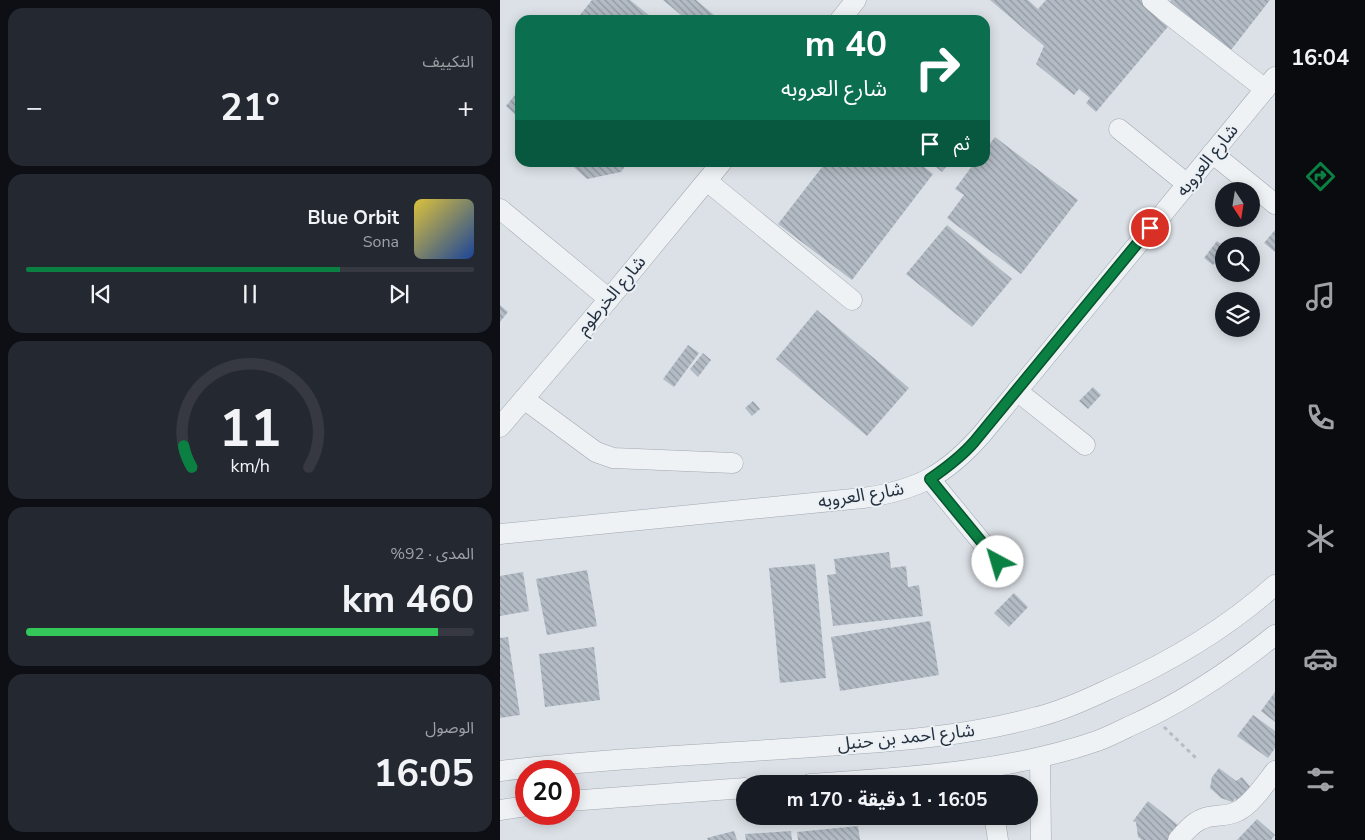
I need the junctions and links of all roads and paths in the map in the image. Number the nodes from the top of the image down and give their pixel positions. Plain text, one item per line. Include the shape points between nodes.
1 (856, 0) edge
2 (1152, 0) edge
3 (845, 15) edge
4 (1272, 82) edge
5 (1120, 129) dead end
6 (1212, 153) junction
7 (718, 167) edge
8 (707, 181) junction
9 (1187, 184) junction
10 (1275, 204) edge
11 (500, 209) edge
12 (609, 299) junction
13 (852, 300) dead end
14 (1017, 391) junction
15 (524, 399) junction
16 (500, 427) edge
17 (1085, 445) dead end
18 (733, 463) dead end
19 (930, 479) junction
20 (500, 534) edge
21 (998, 562) dead end
22 (1275, 585) edge
23 (1275, 635) edge
24 (1153, 716) junction
25 (1040, 758) junction
26 (1198, 760) dead end
27 (500, 771) edge
28 (1275, 771) edge
29 (972, 775) edge
30 (736, 789) edge
31 (580, 800) edge
32 (515, 808) edge
33 (500, 810) edge
34 (996, 825) edge
35 (998, 840) edge
36 (1041, 840) edge
37 (1178, 840) edge

1 - 3 street
2 - 4 street
4 - 6 street, شارع العروبه
5 - 9 street
6 - 9 street, شارع العروبه
6 - 10 street
7 - 8 street, شارع الخرطوم
8 - 12 street, شارع الخرطوم
8 - 13 street
9 - 14 street, شارع العروبه
11 - 12 street
12 - 15 street, شارع الخرطوم
14 - 17 street
14 - 19 street, شارع العروبه via 967,451
15 - 16 street, شارع الخرطوم
15 - 18 street via 596,452 613,458
19 - 20 street, شارع العروبه via 908,488 871,496
19 - 21 street
22 - 27 street, شارع احمد بن حنبل via 1181,653 1135,678 1038,717 990,728 904,740
23 - 24 street via 1212,682
24 - 25 street via 1098,740
24 - 26 path
25 - 29 street
25 - 36 street
28 - 37 street via 1240,811 1198,820
30 - 31 street
32 - 33 street
34 - 35 street

